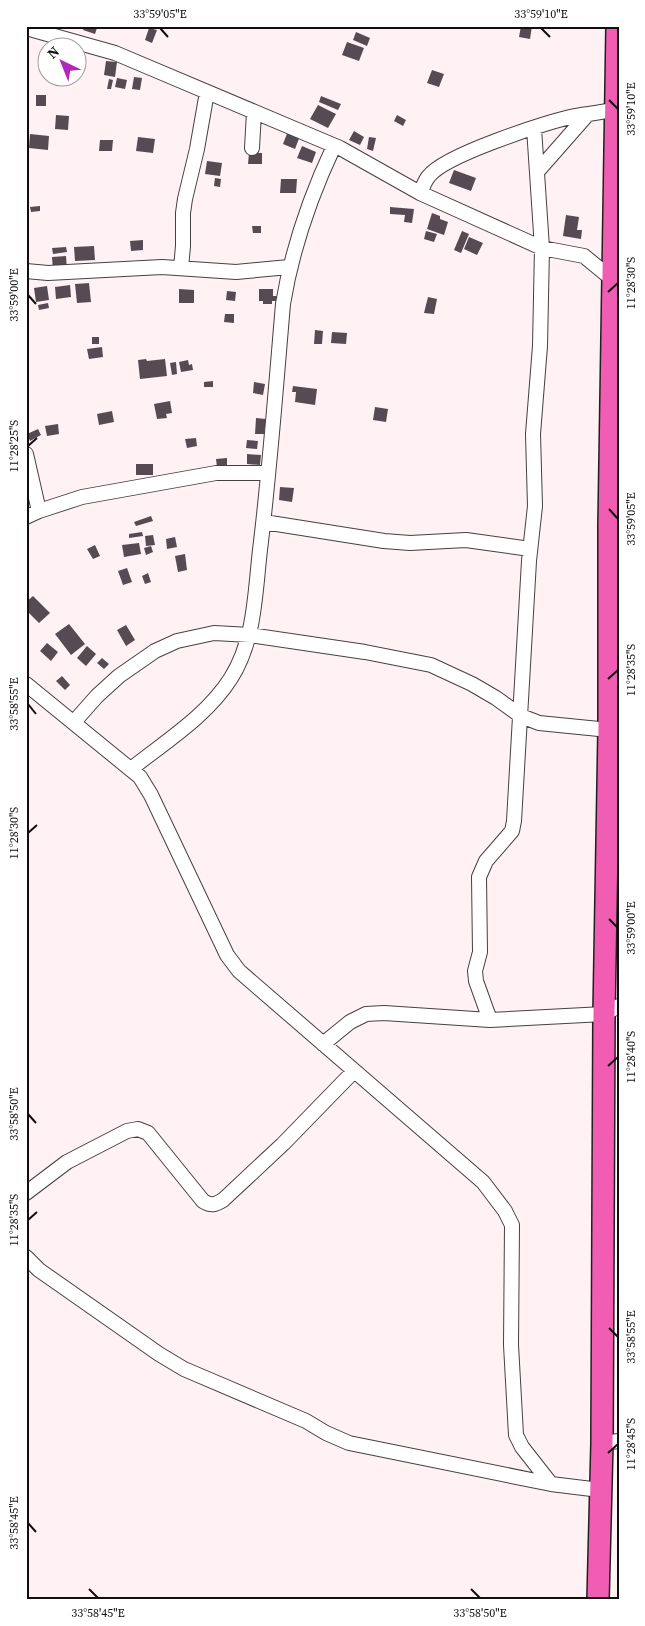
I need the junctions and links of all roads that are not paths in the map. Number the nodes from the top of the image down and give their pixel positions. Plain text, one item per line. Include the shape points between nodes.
1 (617, 26) edge
2 (26, 28) edge
3 (56, 31) edge
4 (207, 92) junction
5 (616, 109) junction
6 (254, 112) junction
7 (588, 114) junction
8 (534, 128) junction
9 (334, 146) junction
10 (252, 148) dead end
11 (537, 172) junction
12 (420, 193) junction
13 (542, 248) junction
14 (290, 267) junction
15 (181, 268) junction
16 (26, 271) edge
17 (616, 282) edge
18 (26, 454) edge
19 (268, 473) junction
20 (39, 511) junction
21 (26, 517) edge
22 (264, 522) junction
23 (530, 550) junction
24 (250, 635) junction
25 (26, 684) edge
26 (521, 716) junction
27 (74, 722) junction
28 (609, 730) junction
29 (131, 769) junction
30 (611, 1010) edge
31 (490, 1020) junction
32 (322, 1044) junction
33 (354, 1071) junction
34 (26, 1193) edge
35 (26, 1257) edge
36 (610, 1442) edge
37 (551, 1484) junction
38 (600, 1490) junction
39 (598, 1600) edge

1 - 5 highway
2 - 3 street
3 - 4 street
4 - 6 street
4 - 15 street via 185,199
5 - 7 street
5 - 17 highway
6 - 9 street
6 - 10 street
7 - 8 street
7 - 11 street
8 - 11 street
8 - 12 street via 467,153 438,168 429,176
9 - 12 street
9 - 14 street via 305,212
11 - 13 street
12 - 13 street
13 - 17 street via 584,256
13 - 23 street
14 - 15 street via 236,272
14 - 19 street via 282,304
15 - 16 street
17 - 28 highway via 609,526
18 - 20 street
19 - 20 street via 216,473 82,496
19 - 22 street
20 - 21 street
22 - 23 street via 384,541 466,540
22 - 24 street
23 - 26 street
24 - 26 street via 431,665 472,684
24 - 27 street via 214,632 155,650 119,676
24 - 29 street via 232,676 206,710
25 - 27 street
26 - 28 street via 539,723
26 - 31 street via 512,831 486,861 479,877 480,952 475,971
27 - 29 street
28 - 30 highway
29 - 32 street via 151,795 232,963
30 - 31 street
30 - 36 highway
31 - 32 street via 366,1014
32 - 33 street
33 - 34 street via 283,1144 216,1204 203,1201 148,1133 138,1129 127,1131 67,1162
33 - 37 street via 482,1182 512,1225 511,1345 516,1435
35 - 37 street via 39,1270 184,1369 349,1443
36 - 38 highway
37 - 38 street
38 - 39 highway

